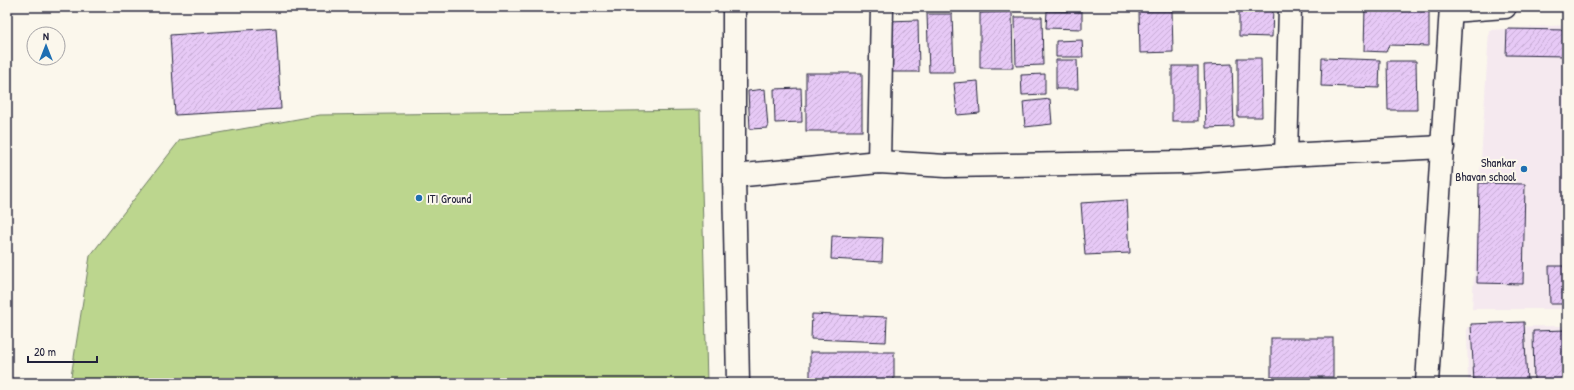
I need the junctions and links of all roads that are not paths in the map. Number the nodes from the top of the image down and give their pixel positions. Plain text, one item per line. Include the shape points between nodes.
1 (734, 7) edge
2 (882, 7) edge
3 (888, 7) edge
4 (1290, 7) edge
5 (1505, 7) edge
6 (1451, 9) edge
7 (1443, 147) junction
8 (1286, 155) junction
9 (879, 162) junction
10 (734, 176) junction
11 (738, 383) edge
12 (1427, 383) edge

1 - 10 street
2 - 3 street
2 - 9 street
4 - 8 street
5 - 6 street
6 - 7 street
7 - 8 street
7 - 12 street
8 - 9 street via 1177,162 946,166
9 - 10 street
10 - 11 street

